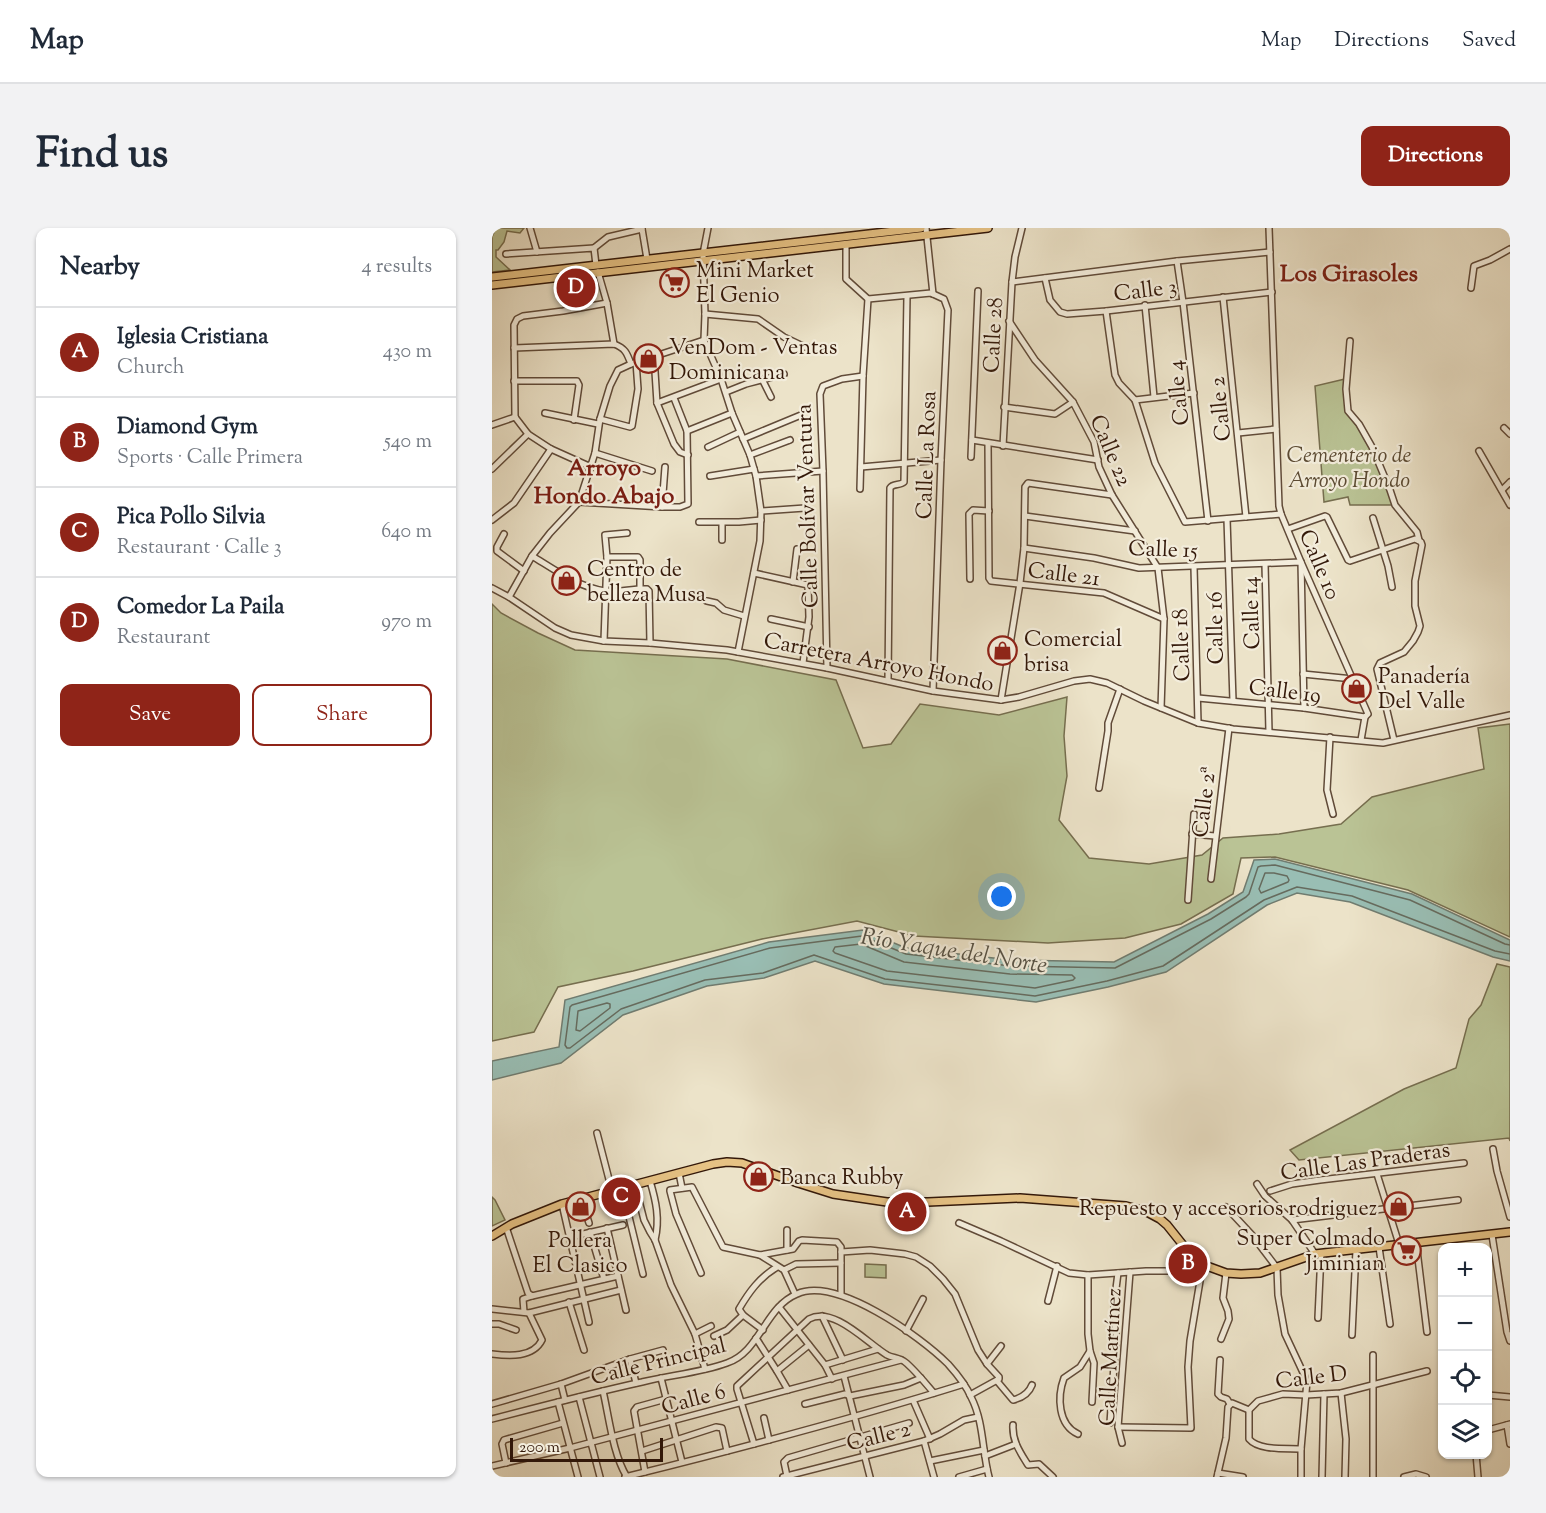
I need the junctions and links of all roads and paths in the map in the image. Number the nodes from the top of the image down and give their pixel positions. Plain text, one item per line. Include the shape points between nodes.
1 (530, 228) edge
2 (708, 228) edge
3 (921, 228) edge
4 (988, 228) edge
5 (1022, 228) edge
6 (1269, 228) edge
7 (642, 229) edge
8 (927, 232) edge
9 (846, 245) junction
10 (594, 248) junction
11 (1510, 249) edge
12 (537, 252) junction
13 (1270, 252) junction
14 (506, 254) dead end
15 (703, 258) junction
16 (647, 260) junction
17 (1177, 261) junction
18 (597, 268) junction
19 (492, 277) edge
20 (1046, 278) junction
21 (508, 279) junction
22 (1012, 282) junction
23 (492, 285) edge
24 (1471, 288) dead end
25 (978, 291) dead end
26 (1272, 292) junction
27 (933, 294) junction
28 (907, 296) junction
29 (1223, 297) junction
30 (868, 299) junction
31 (1183, 302) junction
32 (607, 303) junction
33 (1145, 306) junction
34 (1106, 311) junction
35 (705, 314) junction
36 (1009, 321) junction
37 (704, 340) junction
38 (1350, 341) dead end
39 (614, 344) junction
40 (514, 348) junction
41 (828, 349) dead end
42 (654, 356) junction
43 (634, 363) junction
44 (784, 374) dead end
45 (863, 376) junction
46 (721, 379) junction
47 (762, 379) junction
48 (514, 381) junction
49 (726, 393) junction
50 (1194, 393) junction
51 (771, 397) dead end
52 (1154, 397) junction
53 (674, 398) junction
54 (1135, 400) junction
55 (1073, 402) junction
56 (657, 403) junction
57 (1004, 406) junction
58 (546, 413) dead end
59 (732, 413) junction
60 (801, 415) dead end
61 (515, 417) junction
62 (574, 420) junction
63 (599, 421) junction
64 (492, 424) edge
65 (1504, 428) dead end
66 (1276, 429) junction
67 (687, 431) junction
68 (740, 432) junction
69 (1238, 433) junction
70 (528, 434) junction
71 (1510, 434) edge
72 (743, 439) junction
73 (790, 440) dead end
74 (972, 440) junction
75 (987, 443) junction
76 (1003, 446) junction
77 (708, 447) dead end
78 (551, 450) junction
79 (1479, 452) dead end
80 (595, 453) junction
81 (688, 456) junction
82 (750, 456) junction
83 (971, 456) dead end
84 (940, 460) junction
85 (1098, 460) junction
86 (905, 462) junction
87 (665, 466) dead end
88 (591, 467) junction
89 (861, 467) junction
90 (754, 468) junction
91 (492, 469) edge
92 (652, 471) dead end
93 (823, 471) junction
94 (710, 476) dead end
95 (756, 476) junction
96 (1510, 482) edge
97 (860, 489) dead end
98 (1502, 490) junction
99 (1112, 495) junction
100 (579, 502) junction
101 (1510, 505) edge
102 (662, 507) junction
103 (805, 508) dead end
104 (761, 511) junction
105 (989, 511) junction
106 (1281, 514) junction
107 (1025, 516) junction
108 (1246, 517) junction
109 (1373, 518) dead end
110 (1227, 519) junction
111 (492, 520) edge
112 (761, 520) junction
113 (1208, 521) junction
114 (699, 522) dead end
115 (722, 523) junction
116 (1288, 530) junction
117 (1135, 531) junction
118 (627, 533) dead end
119 (504, 534) dead end
120 (722, 540) dead end
121 (1419, 540) junction
122 (1024, 548) junction
123 (797, 549) dead end
124 (1383, 550) junction
125 (532, 556) junction
126 (607, 557) junction
127 (1301, 562) junction
128 (1265, 564) junction
129 (1229, 566) junction
130 (1194, 567) junction
131 (1158, 568) junction
132 (524, 571) junction
133 (754, 573) junction
134 (970, 579) dead end
135 (794, 582) junction
136 (1020, 583) junction
137 (1392, 587) dead end
138 (492, 588) edge
139 (640, 589) junction
140 (606, 591) junction
141 (509, 597) junction
142 (707, 601) dead end
143 (744, 616) junction
144 (771, 619) dead end
145 (1164, 620) junction
146 (809, 627) junction
147 (604, 641) junction
148 (650, 643) junction
149 (738, 652) junction
150 (803, 663) junction
151 (827, 668) junction
152 (1303, 674) junction
153 (1353, 679) junction
154 (888, 681) junction
155 (1120, 689) junction
156 (933, 691) junction
157 (1198, 698) junction
158 (1001, 700) junction
159 (1233, 701) junction
160 (1269, 705) junction
161 (1161, 708) junction
162 (1304, 708) junction
163 (1510, 715) edge
164 (1366, 716) junction
165 (1198, 723) junction
166 (1229, 728) junction
167 (1269, 732) junction
168 (1330, 737) junction
169 (1361, 740) junction
170 (1394, 740) junction
171 (1099, 788) dead end
172 (1194, 814) dead end
173 (1334, 814) dead end
174 (1192, 834) junction
175 (1215, 836) junction
176 (1211, 879) dead end
177 (1188, 900) dead end
178 (597, 1133) dead end
179 (1493, 1149) dead end
180 (1464, 1163) dead end
181 (679, 1173) junction
182 (1377, 1174) junction
183 (650, 1181) junction
184 (1257, 1184) dead end
185 (635, 1185) junction
186 (622, 1188) junction
187 (682, 1188) junction
188 (612, 1191) junction
189 (1270, 1191) dead end
190 (581, 1198) junction
191 (1458, 1200) dead end
192 (562, 1204) junction
193 (1226, 1207) dead end
194 (1389, 1209) junction
195 (1510, 1217) edge
196 (1292, 1220) junction
197 (589, 1223) dead end
198 (958, 1223) dead end
199 (623, 1225) dead end
200 (506, 1227) junction
201 (607, 1228) junction
202 (787, 1230) dead end
203 (590, 1232) junction
204 (1510, 1232) edge
205 (1492, 1235) junction
206 (492, 1236) edge
207 (570, 1237) junction
208 (655, 1239) junction
209 (1448, 1239) junction
210 (1416, 1242) junction
211 (1449, 1243) edge
212 (1399, 1244) junction
213 (1379, 1246) junction
214 (787, 1250) junction
215 (1356, 1250) junction
216 (841, 1252) junction
217 (1318, 1254) junction
218 (760, 1255) junction
219 (841, 1263) junction
220 (1057, 1266) junction
221 (777, 1267) junction
222 (1203, 1268) junction
223 (1277, 1268) junction
224 (784, 1270) junction
225 (1130, 1272) junction
226 (701, 1273) dead end
227 (1118, 1273) junction
228 (1226, 1273) junction
229 (643, 1274) dead end
230 (1088, 1275) junction
231 (618, 1276) junction
232 (604, 1279) junction
233 (580, 1285) junction
234 (621, 1290) junction
235 (795, 1294) junction
236 (842, 1295) junction
237 (532, 1296) junction
238 (583, 1299) junction
239 (923, 1299) dead end
240 (1048, 1301) dead end
241 (569, 1302) junction
242 (779, 1307) junction
243 (492, 1309) edge
244 (626, 1310) dead end
245 (526, 1312) junction
246 (743, 1316) junction
247 (822, 1316) junction
248 (1318, 1318) dead end
249 (589, 1322) dead end
250 (492, 1324) edge
251 (1390, 1324) dead end
252 (711, 1326) dead end
253 (516, 1330) dead end
254 (763, 1330) junction
255 (906, 1330) junction
256 (796, 1331) junction
257 (1427, 1332) dead end
258 (695, 1334) junction
259 (1352, 1335) dead end
260 (714, 1336) dead end
261 (756, 1338) junction
262 (1221, 1339) dead end
263 (1510, 1341) edge
264 (809, 1346) junction
265 (1001, 1346) dead end
266 (878, 1349) junction
267 (584, 1350) dead end
268 (663, 1350) dead end
269 (1090, 1351) junction
270 (492, 1354) edge
271 (1373, 1354) dead end
272 (768, 1357) junction
273 (630, 1359) junction
274 (843, 1359) junction
275 (901, 1360) junction
276 (1220, 1360) dead end
277 (987, 1364) junction
278 (825, 1365) junction
279 (705, 1369) junction
280 (777, 1371) junction
281 (1427, 1371) dead end
282 (844, 1376) junction
283 (661, 1378) junction
284 (921, 1378) junction
285 (832, 1379) junction
286 (997, 1380) junction
287 (636, 1383) junction
288 (561, 1384) junction
289 (964, 1384) junction
290 (1372, 1384) junction
291 (1032, 1385) dead end
292 (788, 1390) junction
293 (603, 1391) junction
294 (934, 1393) junction
295 (1341, 1393) junction
296 (1324, 1394) junction
297 (970, 1395) junction
298 (1306, 1395) junction
299 (1492, 1395) edge
300 (850, 1396) junction
301 (579, 1397) junction
302 (1510, 1397) edge
303 (666, 1399) junction
304 (565, 1400) junction
305 (913, 1400) junction
306 (503, 1401) junction
307 (558, 1402) junction
308 (741, 1402) junction
309 (1092, 1402) dead end
310 (492, 1404) edge
311 (805, 1404) dead end
312 (1230, 1404) junction
313 (1249, 1410) junction
314 (507, 1415) junction
315 (854, 1416) junction
316 (978, 1417) junction
317 (764, 1418) dead end
318 (492, 1419) edge
319 (671, 1421) junction
320 (1110, 1422) dead end
321 (909, 1423) dead end
322 (563, 1424) junction
323 (1509, 1424) edge
324 (1014, 1425) dead end
325 (1118, 1427) junction
326 (1492, 1429) edge
327 (637, 1430) junction
328 (1078, 1434) dead end
329 (613, 1436) junction
330 (860, 1437) junction
331 (676, 1440) junction
332 (769, 1440) junction
333 (927, 1440) junction
334 (591, 1442) junction
335 (1122, 1443) dead end
336 (754, 1444) junction
337 (1016, 1444) junction
338 (1510, 1444) edge
339 (570, 1448) junction
340 (1301, 1449) junction
341 (642, 1451) junction
342 (727, 1451) junction
343 (985, 1453) junction
344 (865, 1456) junction
345 (1476, 1459) edge
346 (930, 1461) junction
347 (682, 1462) junction
348 (506, 1463) junction
349 (492, 1466) edge
350 (987, 1469) junction
351 (645, 1472) junction
352 (1218, 1475) edge
353 (785, 1476) edge
354 (578, 1477) edge
355 (600, 1477) edge
356 (626, 1477) edge
357 (870, 1477) edge
358 (934, 1477) edge
359 (959, 1477) edge
360 (989, 1477) edge
361 (1053, 1477) edge
362 (1243, 1477) edge
363 (1301, 1477) edge
364 (1322, 1477) edge
365 (1345, 1477) edge
366 (1373, 1477) edge
367 (1404, 1477) edge
368 (1426, 1477) edge
369 (1478, 1477) edge

1 - 12 street
2 - 15 street
3 - 15 main road
4 - 8 main road
5 - 22 street, Calle 28
6 - 13 street
7 - 10 street via 608,237
7 - 16 street
8 - 9 main road
8 - 27 street
9 - 15 main road
9 - 30 street via 846,279
10 - 12 street
10 - 18 street
11 - 24 street via 1474,266
12 - 14 street
13 - 17 street
13 - 26 street
15 - 16 main road
15 - 18 main road
15 - 35 street
16 - 18 main road
17 - 20 street
17 - 31 street, Calle 4
18 - 21 main road
18 - 32 street
19 - 21 main road
20 - 22 street
20 - 34 street, Calle 3 via 1050,300 1060,312
21 - 23 main road
22 - 36 street, Calle 28
25 - 74 street
26 - 29 street, Calle 3
26 - 66 street
27 - 28 street
27 - 84 street, Calle La Rosa via 944,299 948,310
28 - 30 street
28 - 86 street
29 - 31 street, Calle 3
29 - 69 street, Calle 2
30 - 45 street
31 - 33 street, Calle 3
31 - 50 street, Calle 4
32 - 39 street
32 - 40 street via 523,316 514,325
33 - 34 street, Calle 3
33 - 52 street
34 - 54 street via 1114,375
35 - 37 street
35 - 41 street via 758,319 805,347
36 - 55 street, Calle 22 via 1035,360
36 - 57 street, Calle 28
37 - 42 street
37 - 46 street
38 - 121 street via 1348,411 1372,447 1395,505
39 - 40 street
39 - 43 street via 627,351
40 - 48 street
42 - 43 street
42 - 56 street
43 - 63 street via 618,370
43 - 63 street via 638,389 632,426
44 - 47 street
45 - 89 street
45 - 93 street, Calle Bolívar Ventura via 842,379 821,389
46 - 49 street
46 - 53 street
47 - 49 street
47 - 51 street
48 - 61 street
48 - 62 street via 577,381
49 - 59 street
50 - 52 street
50 - 113 street, Calle 4
52 - 54 street
53 - 56 street
53 - 67 street
54 - 113 street, Calle 10 via 1155,463 1185,522
55 - 57 street via 1055,414
55 - 85 street, Calle 22 via 1094,442
56 - 81 street via 674,444
57 - 76 street, Calle 28
58 - 62 street
59 - 67 street
59 - 68 street
60 - 72 street
61 - 64 street
61 - 70 street
62 - 63 street
63 - 80 street
65 - 71 street
66 - 69 street
66 - 106 street
67 - 81 street
68 - 72 street
68 - 77 street
69 - 108 street, Calle 2
70 - 78 street
70 - 91 street
72 - 82 street
73 - 82 street
74 - 75 street
74 - 83 street
75 - 76 street
75 - 105 street
76 - 85 street
78 - 88 street
78 - 111 street via 514,503
79 - 98 street
80 - 88 street
80 - 92 street
81 - 102 street via 688,504
82 - 90 street
84 - 86 street
84 - 156 street, Calle La Rosa
85 - 99 street, Calle 22
86 - 89 street
86 - 154 street via 904,482 890,488
87 - 102 street
88 - 100 street
89 - 97 street
90 - 94 street
90 - 95 street
93 - 95 street
93 - 151 street, Calle Bolívar Ventura
95 - 104 street
96 - 98 street
98 - 101 street
99 - 107 street via 1028,483 1024,487
99 - 117 street, Calle 22
100 - 102 street
100 - 125 street
103 - 104 street
104 - 112 street
105 - 134 street via 973,510 969,514
105 - 136 street, Calle 21 via 989,578
106 - 108 street, Calle 10
106 - 116 street, Calle 10
107 - 117 street
107 - 122 street
108 - 110 street, Calle 10
109 - 124 street
110 - 113 street, Calle 10
110 - 129 street, Calle 16
112 - 115 street
112 - 133 street
114 - 115 street
115 - 120 street
116 - 124 street via 1325,516 1348,560
116 - 127 street, Calle 10
117 - 131 street, Calle 22
118 - 126 street via 605,535
119 - 132 street via 497,551
121 - 124 street
121 - 170 street via 1422,545 1415,606 1420,626 1404,652 1380,663 1377,669
122 - 131 street, Calle 15
122 - 136 street
123 - 135 street
124 - 137 street
125 - 132 street
125 - 140 street via 569,579
126 - 139 street via 638,557
126 - 140 street
127 - 128 street, Calle 15
127 - 152 street
127 - 153 street, Calle 10
128 - 129 street, Calle 15
128 - 160 street, Calle 14
129 - 130 street, Calle 15
129 - 159 street, Calle 16
130 - 131 street, Calle 15
130 - 157 street, Calle 18
131 - 145 street
132 - 141 street
133 - 135 street
133 - 143 street
135 - 146 street via 808,585
136 - 145 street, Calle 21 via 1104,593
136 - 158 street
138 - 141 street, Carretera Arroyo Hondo
139 - 140 street
139 - 148 street via 649,591
140 - 147 street
141 - 147 street, Carretera Arroyo Hondo via 562,632
142 - 143 street
143 - 149 street
144 - 146 street
145 - 161 street
146 - 150 street
147 - 148 street, Carretera Arroyo Hondo
148 - 149 street, Carretera Arroyo Hondo
149 - 150 street, Carretera Arroyo Hondo
150 - 151 street, Carretera Arroyo Hondo
151 - 154 street, Carretera Arroyo Hondo
152 - 153 street
152 - 162 street
153 - 164 street, Calle 10 via 1368,712
154 - 156 street, Carretera Arroyo Hondo
155 - 158 street, Carretera Arroyo Hondo via 1098,680 1082,679
155 - 161 street, Carretera Arroyo Hondo
155 - 171 street via 1108,723
156 - 158 street, Carretera Arroyo Hondo
157 - 159 street, Calle 19
157 - 165 street, Calle 18
159 - 160 street, Calle 19
160 - 162 street, Calle 19
160 - 167 street, Calle 14
161 - 165 street, Carretera Arroyo Hondo
162 - 164 street, Calle 19
163 - 170 street, Carretera Arroyo Hondo
164 - 169 street
165 - 166 street, Carretera Arroyo Hondo
166 - 167 street, Carretera Arroyo Hondo
166 - 175 street, Calle 2ª
167 - 168 street, Carretera Arroyo Hondo
168 - 169 street, Carretera Arroyo Hondo
168 - 173 street via 1327,790
169 - 170 street, Carretera Arroyo Hondo
172 - 174 street
174 - 175 street
174 - 177 street
175 - 176 street, Calle 2ª
178 - 188 street
179 - 195 street
180 - 182 street, Calle Las Praderas
181 - 183 main road
181 - 187 street
181 - 222 main road via 713,1164 742,1163 833,1194 887,1202 1020,1198 1126,1206 1160,1219
182 - 189 street, Calle Las Praderas via 1292,1184
182 - 194 street
183 - 185 main road
183 - 208 street via 658,1213
184 - 196 street
185 - 186 main road
185 - 208 street via 644,1220
186 - 188 main road
186 - 229 street
187 - 218 street via 693,1188 723,1247
187 - 226 street via 669,1191
188 - 190 main road
190 - 192 main road
190 - 197 street
191 - 194 street
192 - 200 main road
192 - 207 street
193 - 223 street
194 - 196 street
194 - 212 street
196 - 217 street
198 - 220 street
199 - 201 street
200 - 206 main road
200 - 237 street
201 - 203 street
201 - 231 street
202 - 214 street
203 - 207 street
203 - 232 street
204 - 205 main road
205 - 209 main road
205 - 263 street
207 - 233 street
208 - 258 street via 671,1285
209 - 210 main road
209 - 211 street
210 - 212 main road
210 - 257 street
212 - 213 main road
213 - 215 main road
213 - 251 street
214 - 216 street via 802,1240 837,1242
214 - 218 street
215 - 217 main road
215 - 259 street
216 - 219 street
216 - 277 street via 870,1250 905,1254 923,1261 955,1294
217 - 223 main road
217 - 248 street
218 - 221 street
219 - 224 street via 796,1264
219 - 236 street
220 - 230 street via 1069,1273
220 - 240 street
221 - 224 street
221 - 246 street via 754,1286 739,1309
222 - 225 street
222 - 228 main road
222 - 325 street via 1188,1367 1191,1428
223 - 228 main road via 1260,1273
223 - 298 street via 1285,1334 1307,1381
224 - 235 street
225 - 227 street
225 - 325 street, Calle Martínez
227 - 230 street
227 - 320 street
228 - 262 street via 1223,1298 1229,1318
230 - 269 street
231 - 232 street
231 - 234 street
232 - 233 street
233 - 237 street
233 - 238 street
234 - 238 street
234 - 244 street
235 - 236 street via 816,1290
235 - 242 street, Calle Principal
236 - 255 street
237 - 245 street via 524,1299
238 - 241 street
238 - 249 street
239 - 255 street
241 - 245 street
241 - 267 street
242 - 254 street, Calle Principal
242 - 256 street
243 - 245 street
245 - 270 street via 542,1340 539,1345 521,1355
246 - 254 street
246 - 260 street
247 - 256 street via 809,1319
247 - 266 street via 839,1322
247 - 274 street
250 - 253 street
252 - 258 street
254 - 261 street, Calle Principal
255 - 289 street via 948,1364
256 - 264 street
256 - 272 street
258 - 279 street
261 - 272 street
261 - 279 street, Calle Principal via 737,1359
264 - 278 street
264 - 280 street
265 - 277 street
266 - 274 street
266 - 275 street
268 - 273 street
269 - 309 street via 1094,1363
269 - 328 street via 1080,1367 1064,1378 1060,1396 1065,1421
271 - 290 street
272 - 280 street
272 - 308 street via 737,1386
273 - 287 street
273 - 288 street
274 - 278 street
275 - 282 street, Calle 6
275 - 284 street
276 - 312 street via 1218,1394
277 - 286 street via 999,1377
278 - 285 street
279 - 283 street, Calle Principal
280 - 292 street
281 - 290 street, Calle D
282 - 285 street, Calle 6
282 - 300 street
283 - 287 street, Calle Principal
283 - 303 street
284 - 294 street
284 - 300 street
285 - 292 street, Calle 6
286 - 291 street via 1013,1400
286 - 297 street
287 - 293 street, Calle Principal
288 - 304 street
288 - 306 street
289 - 294 street
289 - 297 street
290 - 295 street, Calle D
290 - 366 street
292 - 308 street, Calle 6
293 - 301 street, Calle Principal
293 - 329 street
294 - 305 street
295 - 296 street, Calle D
295 - 365 street
296 - 298 street, Calle D
296 - 364 street
297 - 316 street
298 - 313 street, Calle D via 1283,1394 1258,1401
298 - 340 street
299 - 302 street
300 - 311 street
300 - 315 street
301 - 304 street, Calle Principal
301 - 334 street
303 - 319 street
303 - 327 street via 635,1409
304 - 307 street, Calle Principal
305 - 315 street
305 - 333 street
306 - 310 street
306 - 314 street
307 - 314 street, Calle Principal
307 - 322 street
308 - 319 street, Calle 6
308 - 336 street
312 - 313 street
312 - 352 street
313 - 340 street, Calle D via 1251,1443
314 - 318 street, Calle Principal
315 - 330 street
315 - 332 street
316 - 333 street, Calle 2 via 963,1420
316 - 343 street
317 - 332 street
319 - 327 street, Calle 6
319 - 331 street
321 - 330 street
322 - 339 street
322 - 348 street via 504,1440
323 - 326 street
323 - 338 street
324 - 337 street
325 - 335 street, Calle Martínez
327 - 329 street, Calle 6
327 - 341 street
329 - 334 street, Calle 6
329 - 356 street
330 - 344 street
330 - 353 street via 788,1458 784,1461
331 - 341 street
331 - 342 street via 720,1427
331 - 347 street
332 - 336 street
333 - 344 street, Calle 2
333 - 346 street
334 - 339 street, Calle 6
334 - 355 street
336 - 342 street
337 - 343 street
337 - 361 street via 1028,1466 1039,1464
339 - 348 street, Calle 6
339 - 354 street
340 - 363 street
341 - 351 street
342 - 347 street
343 - 346 street
343 - 350 street
344 - 353 street, Calle 2
344 - 357 street
345 - 369 street
346 - 358 street
347 - 351 street
348 - 349 street, Calle 6
350 - 359 street
350 - 360 street
351 - 356 street
352 - 362 street
367 - 368 street

